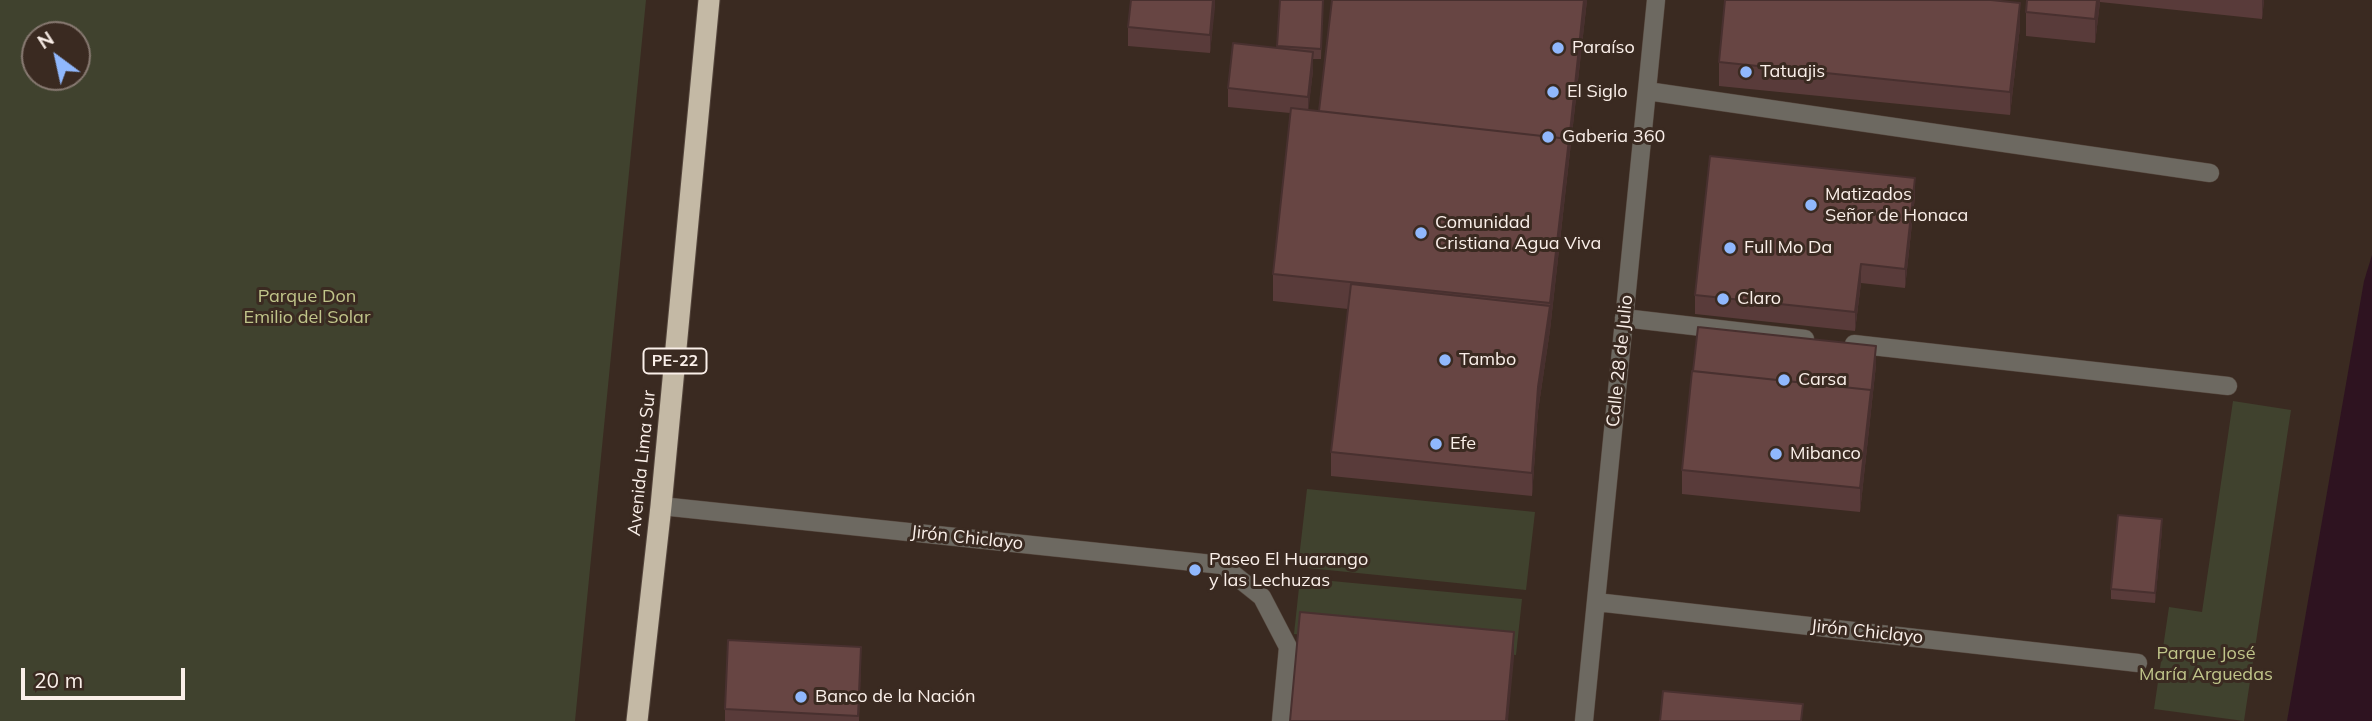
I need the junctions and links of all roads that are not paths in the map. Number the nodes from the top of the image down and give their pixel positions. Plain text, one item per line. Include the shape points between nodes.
1 (709, 0) edge
2 (1656, 0) edge
3 (1647, 91) junction
4 (2210, 173) dead end
5 (1624, 318) junction
6 (2228, 386) dead end
7 (661, 506) junction
8 (1596, 602) junction
9 (2138, 663) dead end
10 (637, 721) edge
11 (1281, 721) edge
12 (1584, 721) edge

1 - 7 highway, Avenida Lima Sur / PE-22
2 - 3 street, Calle 28 de Julio
3 - 4 street
3 - 5 street, Calle 28 de Julio
5 - 6 street
5 - 8 street, Calle 28 de Julio
7 - 10 highway, Avenida Lima Sur / PE-22
7 - 11 street, Jirón Chiclayo via 1222,565 1262,597 1288,647
8 - 9 street, Jirón Chiclayo
8 - 12 street, Calle 28 de Julio

